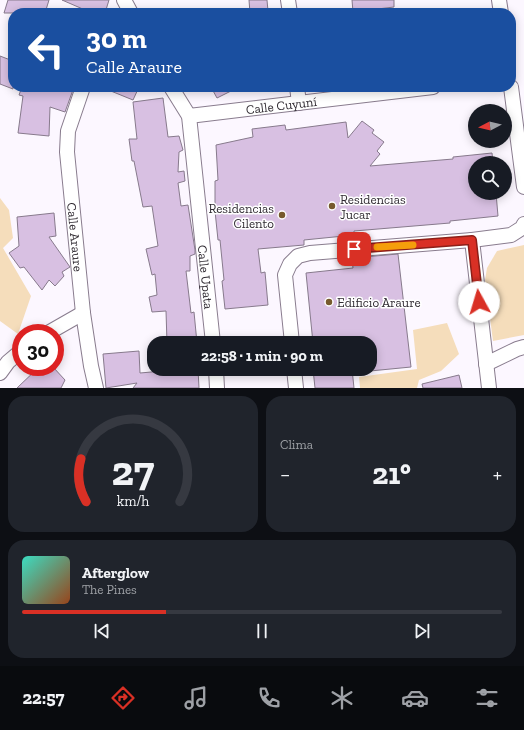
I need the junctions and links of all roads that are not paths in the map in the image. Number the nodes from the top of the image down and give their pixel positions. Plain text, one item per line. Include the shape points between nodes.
1 (81, 92) edge
2 (174, 92) edge
3 (298, 92) edge
4 (391, 92) edge
5 (512, 92) edge
6 (299, 103) junction
7 (189, 116) junction
8 (524, 188) edge
9 (524, 224) edge
10 (472, 240) junction
11 (84, 314) junction
12 (64, 325) edge
13 (212, 336) edge
14 (291, 336) edge
15 (524, 347) edge
16 (12, 359) edge
17 (486, 364) junction
18 (0, 372) edge
19 (216, 376) edge
20 (295, 376) edge
21 (96, 388) edge
22 (217, 388) edge
23 (296, 388) edge
24 (489, 388) edge

1 - 11 street, Calle Araure via 68,131 67,152
2 - 7 street
3 - 6 street
4 - 6 street, Calle Cuyuní
5 - 8 street
6 - 7 street, Calle Cuyuní
7 - 13 street, Calle Upata
9 - 10 street via 511,234
10 - 14 street via 298,256 290,264 286,275
10 - 17 street
11 - 12 street
11 - 21 street, Calle Araure
15 - 17 street
16 - 18 street
17 - 24 street
19 - 22 street
20 - 23 street

